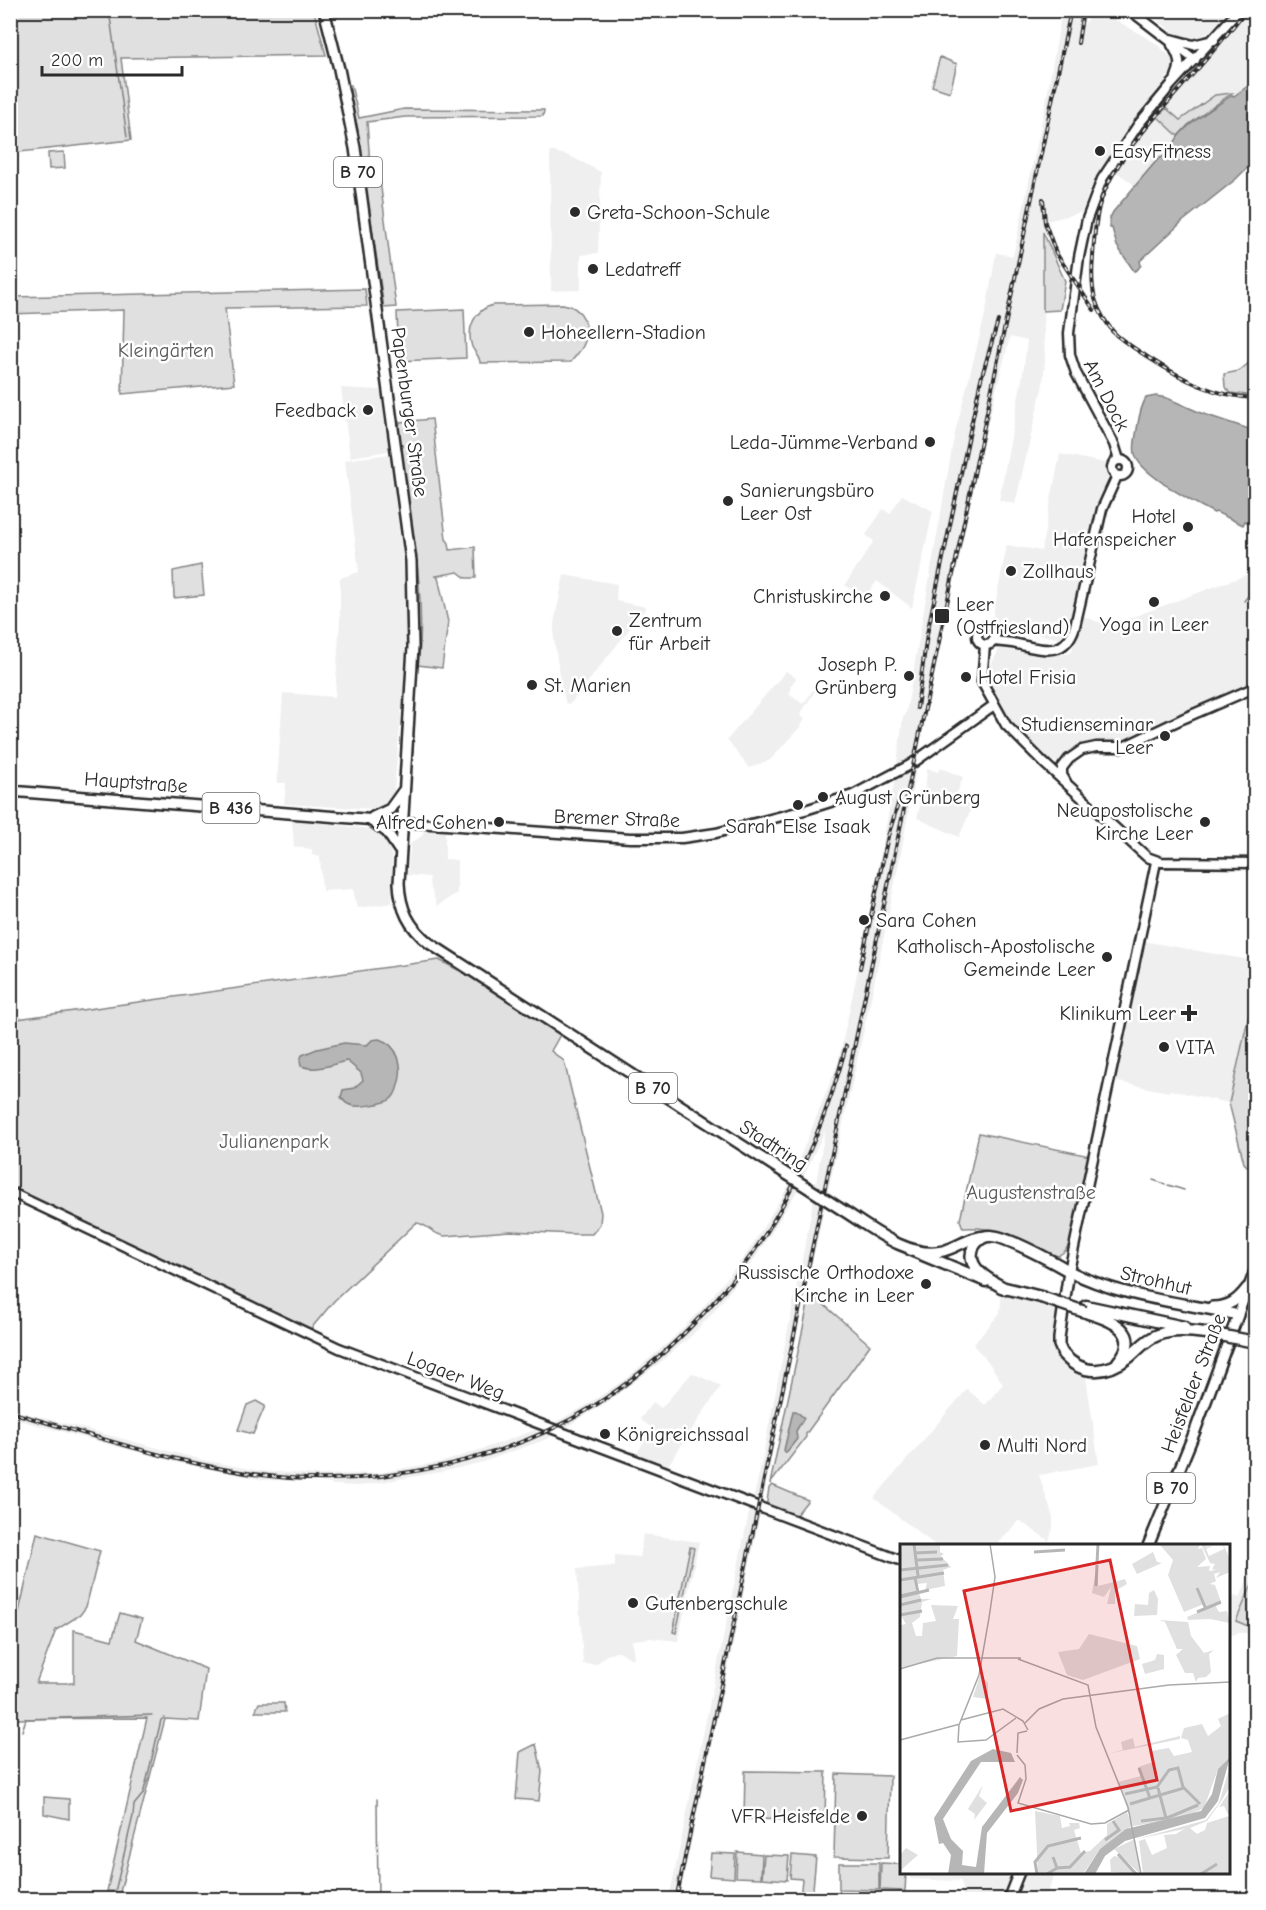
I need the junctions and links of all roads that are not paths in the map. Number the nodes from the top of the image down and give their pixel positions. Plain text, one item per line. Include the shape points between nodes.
1 (324, 10) edge
2 (1130, 10) edge
3 (1239, 10) edge
4 (1167, 38) junction
5 (1214, 40) junction
6 (1195, 60) junction
7 (1171, 85) junction
8 (1119, 460) junction
9 (1117, 476) junction
10 (1256, 687) edge
11 (994, 705) junction
12 (1055, 769) junction
13 (404, 789) junction
14 (10, 792) edge
15 (368, 818) junction
16 (402, 822) junction
17 (400, 852) junction
18 (1156, 862) junction
19 (1256, 863) edge
20 (10, 1192) edge
21 (989, 1235) junction
22 (911, 1250) junction
23 (1256, 1267) edge
24 (1070, 1271) junction
25 (1247, 1288) junction
26 (1006, 1289) junction
27 (1191, 1306) junction
28 (1085, 1309) junction
29 (1238, 1316) junction
30 (1214, 1334) junction
31 (1253, 1342) edge
32 (1063, 1354) joint
33 (1108, 1369) junction
34 (1148, 1544) edge
35 (900, 1560) edge
36 (1018, 1874) edge
37 (1008, 1899) edge

1 - 13 main road, Papenburger Straße / B 70 via 355,148 410,549 414,618
2 - 4 main road
3 - 5 main road, Am Dock
4 - 5 main road via 1193,45
4 - 6 main road
4 - 7 main road via 1180,60
5 - 6 main road, Am Dock
6 - 7 main road, Am Dock
7 - 8 main road, Am Dock via 1121,149 1096,192 1083,239 1072,308 1071,361
8 - 9 main road, Am Dock via 1112,468
8 - 9 main road, Am Dock via 1126,462 1129,470 1124,476
9 - 11 main road via 1102,508 1074,632 1055,649 991,640 982,682
10 - 12 main road via 1123,747 1082,750
11 - 12 main road via 1010,730
11 - 16 main road, Bremer Straße via 896,773 853,795 748,825 682,838 630,838
12 - 18 main road
13 - 15 main road via 390,809
13 - 16 main road, Papenburger Straße / B 70
14 - 15 main road, Hauptstraße / B 436
15 - 16 main road, Hauptstraße / B 436
15 - 17 main road via 387,832
16 - 17 main road, Stadtring / B 70
17 - 22 main road, Stadtring / B 70, bridge via 400,900 404,915 422,937 719,1131
18 - 19 main road
18 - 24 main road
20 - 35 main road, Logaer Weg via 339,1348
21 - 22 main road, B 70 via 933,1253
21 - 24 highway
21 - 26 highway via 977,1241 972,1258 980,1274
22 - 26 highway, Stadtring / B 70
23 - 25 main road, Heisfelder Straße
24 - 27 main road, Strohhut via 1114,1289
24 - 32 main road via 1059,1338
25 - 27 main road via 1227,1306
25 - 29 main road, Heisfelder Straße
26 - 28 highway, Stadtring / B 70, bridge
27 - 29 main road, Strohhut
28 - 30 highway
28 - 33 highway, B 70 via 1125,1332 1124,1353
29 - 34 main road, Heisfelder Straße / B 70
30 - 31 highway, bridge
30 - 33 highway via 1182,1331 1157,1335
32 - 33 highway via 1082,1369
36 - 37 main road

